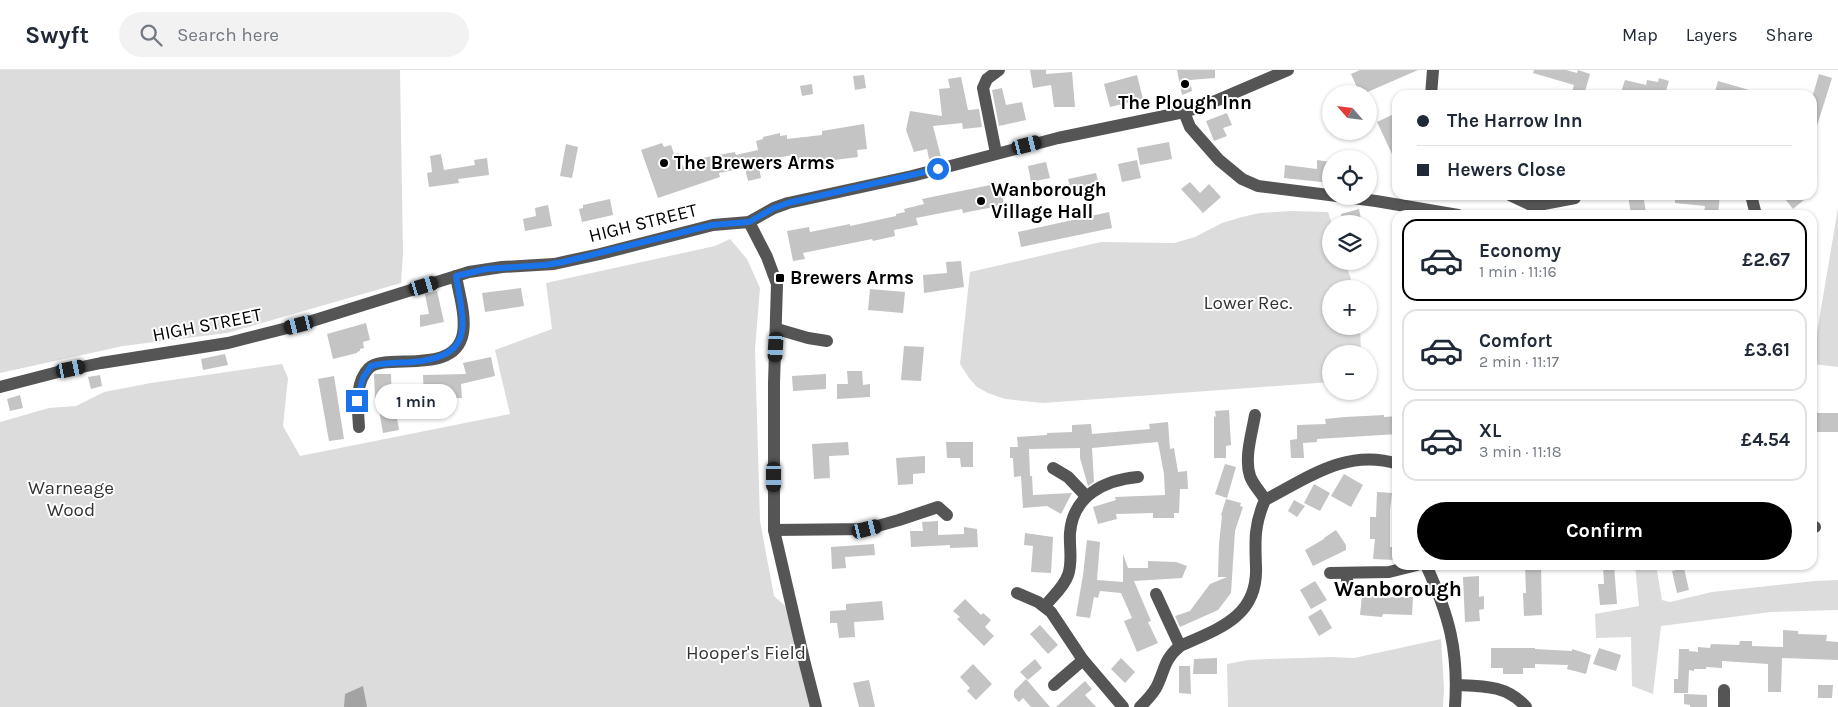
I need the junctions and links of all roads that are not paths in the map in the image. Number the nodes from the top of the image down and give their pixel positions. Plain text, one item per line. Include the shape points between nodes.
1 (999, 70) edge
2 (1288, 70) edge
3 (1433, 70) edge
4 (1263, 75) edge
5 (1431, 90) edge
6 (1184, 112) junction
7 (996, 153) junction
8 (1520, 200) edge
9 (1564, 200) edge
10 (1429, 210) edge
11 (749, 222) junction
12 (456, 276) junction
13 (777, 329) junction
14 (827, 341) dead end
15 (0, 388) edge
16 (1255, 416) dead end
17 (359, 427) dead end
18 (1392, 463) edge
19 (1054, 468) dead end
20 (1138, 477) dead end
21 (1086, 496) junction
22 (1265, 500) junction
23 (947, 515) dead end
24 (774, 530) junction
25 (1397, 570) edge
26 (1428, 570) edge
27 (1330, 573) dead end
28 (1347, 573) junction
29 (1347, 589) dead end
30 (1017, 593) dead end
31 (1156, 594) dead end
32 (1045, 606) junction
33 (1180, 646) junction
34 (1083, 660) junction
35 (1054, 685) dead end
36 (1456, 685) junction
37 (1724, 690) dead end
38 (816, 707) edge
39 (1123, 707) edge
40 (1140, 707) edge
41 (1455, 707) edge
42 (1526, 707) edge
43 (1724, 707) edge

1 - 7 street via 987,78 983,88
2 - 4 street, HIGH STREET
3 - 5 street
4 - 6 street, HIGH STREET
6 - 7 street, HIGH STREET
6 - 10 street via 1190,127 1219,160 1250,184
7 - 11 street, HIGH STREET via 912,176 788,203
8 - 9 street via 1533,206
11 - 12 street, HIGH STREET via 712,225 554,264 502,266
11 - 13 street via 777,284
12 - 15 street, HIGH STREET via 299,325 228,343 92,365
12 - 17 street via 463,323 460,340 452,351 439,358 371,366 363,378 357,401
13 - 14 street
13 - 24 street
16 - 22 street via 1248,468 1252,481
18 - 22 street via 1373,459 1340,463 1312,473
19 - 21 street
20 - 21 street via 1108,483
21 - 32 street via 1072,520 1069,574
22 - 33 street via 1256,524 1256,576 1250,600 1233,621
23 - 24 street via 938,507 867,529
24 - 38 street
25 - 28 street
26 - 36 street via 1451,631
27 - 28 street
28 - 29 street
30 - 32 street
31 - 33 street
32 - 34 street
33 - 40 street via 1168,658 1156,688
34 - 35 street
34 - 39 street
36 - 41 street
36 - 42 street via 1500,688
37 - 43 street

